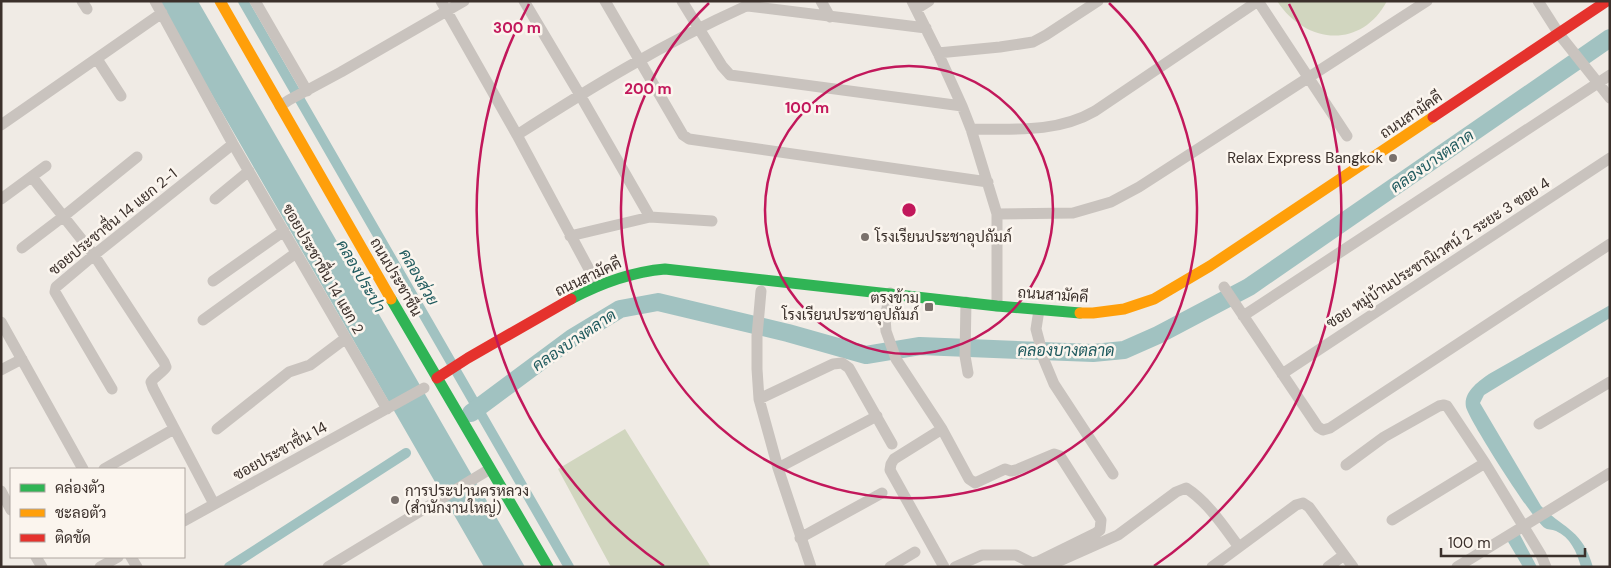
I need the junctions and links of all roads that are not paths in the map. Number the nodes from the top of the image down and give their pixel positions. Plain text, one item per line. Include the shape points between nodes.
1 (155, 1) edge
2 (220, 1) edge
3 (255, 1) edge
4 (441, 1) edge
5 (464, 1) edge
6 (524, 1) edge
7 (605, 1) edge
8 (682, 1) edge
9 (821, 1) edge
10 (929, 1) edge
11 (1098, 1) edge
12 (1258, 1) edge
13 (1427, 1) edge
14 (1538, 1) edge
15 (1607, 1) edge
16 (753, 4) edge
17 (914, 5) edge
18 (447, 12) junction
19 (162, 13) junction
20 (830, 17) junction
21 (699, 27) junction
22 (926, 28) junction
23 (1559, 34) junction
24 (938, 53) junction
25 (97, 59) junction
26 (640, 59) junction
27 (1610, 75) edge
28 (1310, 78) junction
29 (1598, 83) junction
30 (305, 91) junction
31 (580, 94) junction
32 (121, 96) dead end
33 (1610, 98) edge
34 (285, 103) junction
35 (962, 106) junction
36 (1, 125) edge
37 (970, 129) junction
38 (517, 135) junction
39 (1347, 136) dead end
40 (234, 144) junction
41 (136, 157) dead end
42 (1610, 158) edge
43 (46, 166) dead end
44 (249, 172) junction
45 (32, 177) junction
46 (988, 182) junction
47 (215, 199) dead end
48 (1, 200) edge
49 (997, 214) junction
50 (64, 216) junction
51 (650, 217) junction
52 (712, 221) dead end
53 (284, 231) junction
54 (570, 236) junction
55 (1610, 244) edge
56 (22, 248) dead end
57 (296, 253) junction
58 (94, 255) junction
59 (214, 281) dead end
60 (598, 286) junction
61 (1224, 287) dead end
62 (761, 291) dead end
63 (890, 293) junction
64 (966, 302) junction
65 (996, 306) junction
66 (1039, 310) junction
67 (1243, 316) junction
68 (203, 320) dead end
69 (1, 322) edge
70 (346, 338) junction
71 (22, 359) junction
72 (1, 370) edge
73 (968, 373) dead end
74 (441, 374) junction
75 (1282, 374) junction
76 (1610, 382) edge
77 (424, 388) dead end
78 (112, 389) dead end
79 (759, 399) junction
80 (389, 408) junction
81 (877, 416) junction
82 (1539, 424) dead end
83 (174, 429) junction
84 (216, 429) dead end
85 (942, 429) junction
86 (892, 444) dead end
87 (1485, 463) junction
88 (1346, 465) dead end
89 (82, 468) edge
90 (106, 468) edge
91 (778, 468) junction
92 (490, 469) junction
93 (1610, 473) edge
94 (1113, 474) dead end
95 (1, 491) edge
96 (882, 494) dead end
97 (214, 504) junction
98 (10, 508) edge
99 (185, 520) edge
100 (1392, 520) dead end
101 (1523, 526) junction
102 (800, 538) junction
103 (1239, 547) junction
104 (915, 552) dead end
105 (1344, 555) junction
106 (116, 558) edge
107 (100, 567) edge
108 (328, 567) edge
109 (548, 567) edge
110 (811, 567) edge
111 (890, 567) edge
112 (944, 567) edge
113 (955, 567) edge
114 (1046, 567) edge
115 (1212, 567) edge
116 (1328, 567) edge
117 (1354, 567) edge
118 (1457, 567) edge
119 (1546, 567) edge

1 - 19 street, ซอยประชาชื่น 14 แยก 2
2 - 34 main road, ถนนประชาชื่น
3 - 30 street
4 - 18 street
5 - 18 street
6 - 31 street
7 - 26 street
8 - 21 street
9 - 20 street
10 - 17 street
11 - 24 street via 1033,42
12 - 28 street
12 - 37 street via 1081,119 1038,129
13 - 28 street
14 - 23 street
15 - 23 main road, ถนนสามัคคี
16 - 20 street
16 - 21 street
17 - 22 street
18 - 30 street
18 - 38 street
19 - 25 street
19 - 40 street, ซอยประชาชื่น 14 แยก 2
20 - 22 street
21 - 26 street
21 - 35 street via 730,75
22 - 24 street
23 - 29 street
23 - 66 main road, ถนนสามัคคี via 1210,266 1154,299 1124,309 1093,313
24 - 35 street
25 - 32 street
25 - 36 street
26 - 31 street
26 - 46 street via 688,139
27 - 29 street
28 - 39 street
28 - 49 street via 1111,202 1074,213
29 - 33 street
29 - 67 street
30 - 34 street
31 - 38 street
31 - 51 street
34 - 74 main road, ถนนประชาชื่น
35 - 37 street
37 - 46 street
38 - 54 street
40 - 44 street, ซอยประชาชื่น 14 แยก 2
40 - 58 street, ซอยประชาชื่น 14 แยก 2-1
41 - 50 street
42 - 75 street, ซอย หมู่บ้านประชานิเวศน์ 2 ระยะ 3 ซอย 4
43 - 45 street
44 - 47 street
44 - 53 street, ซอยประชาชื่น 14 แยก 2
45 - 48 street
45 - 50 street
46 - 49 street
49 - 65 street
50 - 56 street
50 - 58 street
51 - 52 street
51 - 54 street
53 - 57 street, ซอยประชาชื่น 14 แยก 2
53 - 59 street
54 - 60 street
55 - 75 street via 1327,430 1318,427
57 - 68 street
57 - 70 street, ซอยประชาชื่น 14 แยก 2
58 - 78 street, ซอยประชาชื่น 14 แยก 2-1 via 60,282 55,292
58 - 83 street via 164,362 163,372 151,382
60 - 63 main road, ถนนสามัคคี via 633,272 665,269
60 - 74 main road, ถนนสามัคคี
61 - 67 street
62 - 79 street via 757,336
63 - 64 main road, ถนนสามัคคี
63 - 85 street via 886,331 896,360
64 - 65 main road, ถนนสามัคคี
64 - 73 street via 965,356
65 - 66 main road, ถนนสามัคคี
66 - 94 street via 1036,329 1054,384
67 - 75 street
69 - 71 street
70 - 80 street, ซอยประชาชื่น 14 แยก 2
70 - 84 street via 310,365 289,372
71 - 72 street
71 - 89 street
74 - 92 main road, ถนนประชาชื่น
76 - 82 street
77 - 80 street, ซอยประชาชื่น 14
79 - 81 street via 833,364 842,363 849,368
79 - 91 street
80 - 97 street, ซอยประชาชื่น 14
81 - 86 street
81 - 91 street
83 - 90 street
83 - 97 street
85 - 112 street via 894,459 890,470
85 - 113 street via 968,479 975,483 1005,469 1016,470 1054,454 1060,456 1102,526 1096,533 1032,563 1016,555 982,555
87 - 88 street via 1450,409 1444,405 1384,437
87 - 100 street
87 - 101 street
91 - 102 street
92 - 108 street
92 - 109 main road, ถนนประชาชื่น
93 - 101 street
95 - 98 street
96 - 102 street
97 - 99 street, ซอยประชาชื่น 14
101 - 118 street
101 - 119 street
102 - 110 street
103 - 105 street via 1303,503 1309,506
103 - 114 street via 1216,516 1186,488 1118,535
103 - 115 street
104 - 111 street
105 - 116 street
105 - 117 street
106 - 107 street

